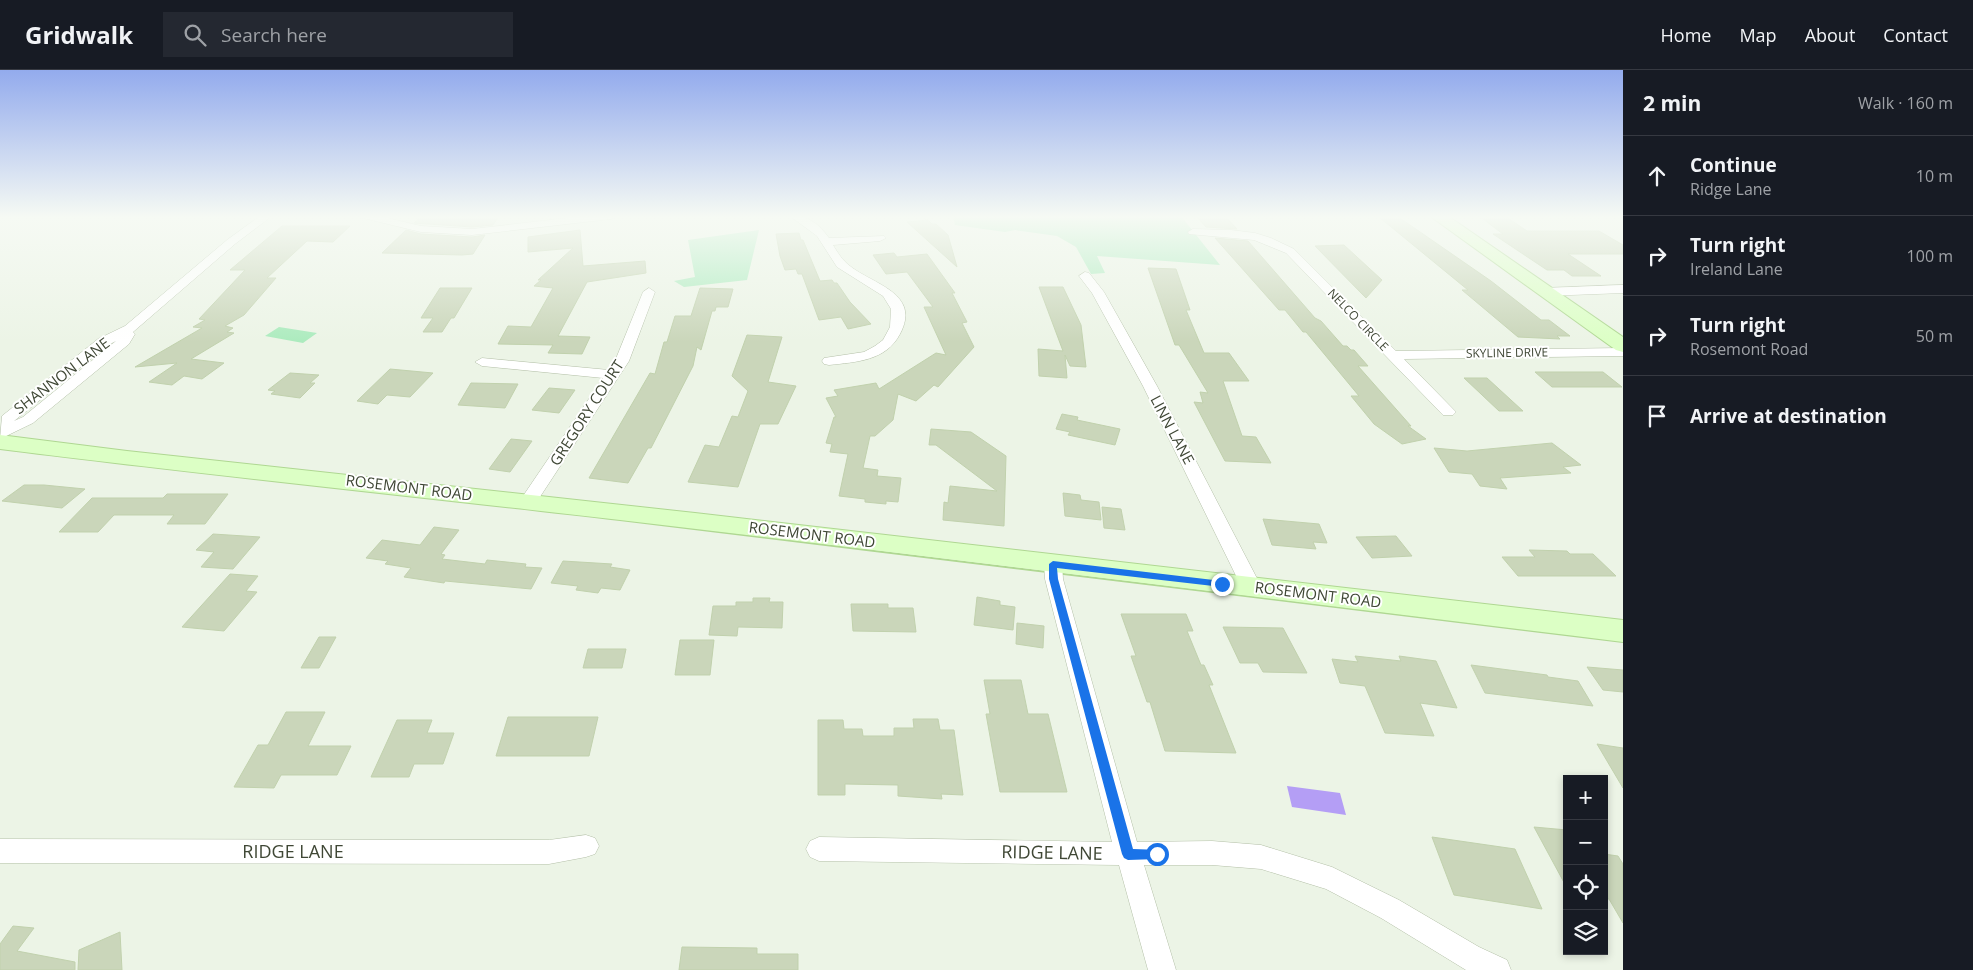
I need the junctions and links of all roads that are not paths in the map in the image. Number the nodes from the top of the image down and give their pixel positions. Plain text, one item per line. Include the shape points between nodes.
1 (212, 258) edge
2 (834, 258) edge
3 (1297, 258) edge
4 (1497, 258) edge
5 (1085, 276) dead end
6 (1623, 289) edge
7 (649, 292) dead end
8 (1545, 292) junction
9 (1623, 346) edge
10 (1623, 352) edge
11 (1392, 355) junction
12 (829, 361) dead end
13 (482, 362) dead end
14 (613, 375) junction
15 (1448, 412) dead end
16 (1, 436) edge
17 (528, 502) junction
18 (1053, 564) junction
19 (1252, 588) junction
20 (1623, 631) edge
21 (586, 846) dead end
22 (819, 849) dead end
23 (0, 852) edge
24 (1128, 854) junction
25 (1162, 970) edge
26 (1498, 970) edge

1 - 16 street, SHANNON LANE via 130,329 124,341 28,420
2 - 12 street via 849,272 891,298 898,311 899,325 891,339 878,350 855,358
3 - 11 street, NELCO CIRCLE
4 - 8 main road
5 - 19 street, LINN LANE via 1098,292 1150,386
6 - 8 street
7 - 14 street, GREGORY COURT via 622,361
8 - 9 main road
10 - 11 street, SKYLINE DRIVE
11 - 15 street, NELCO CIRCLE
13 - 14 street
14 - 17 street, GREGORY COURT
16 - 17 main road, ROSEMONT ROAD via 135,459
17 - 18 main road, ROSEMONT ROAD
18 - 19 main road, ROSEMONT ROAD
18 - 24 street via 1054,579
19 - 20 main road, ROSEMONT ROAD
21 - 23 street, RIDGE LANE via 549,852
22 - 24 street, RIDGE LANE
24 - 25 street
24 - 26 street, RIDGE LANE via 1212,853 1261,857 1332,879 1390,909 1469,957

